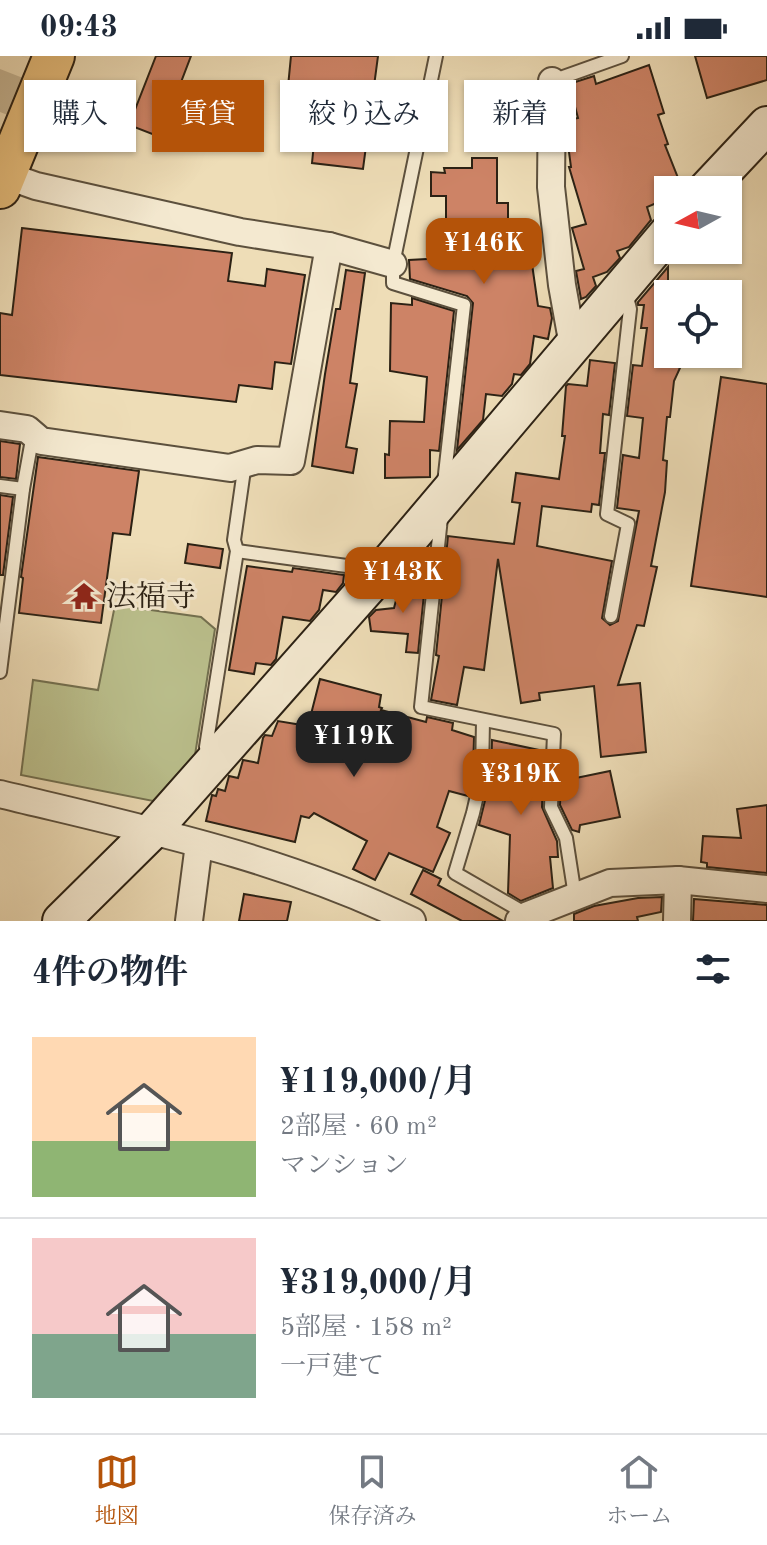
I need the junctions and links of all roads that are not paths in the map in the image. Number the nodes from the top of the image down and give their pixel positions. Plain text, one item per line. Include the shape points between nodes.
1 (54, 56) edge
2 (436, 56) edge
3 (622, 56) edge
4 (555, 80) edge
5 (767, 125) edge
6 (551, 152) edge
7 (719, 176) edge
8 (3, 181) edge
9 (329, 246) junction
10 (654, 250) edge
11 (393, 264) junction
12 (625, 285) junction
13 (573, 346) junction
14 (0, 425) edge
15 (33, 434) junction
16 (245, 463) junction
17 (0, 486) edge
18 (23, 489) junction
19 (443, 500) junction
20 (237, 551) junction
21 (382, 571) junction
22 (611, 616) dead end
23 (0, 672) edge
24 (483, 721) junction
25 (211, 763) junction
26 (0, 794) edge
27 (152, 831) junction
28 (199, 844) junction
29 (678, 880) junction
30 (767, 889) edge
31 (575, 896) junction
32 (364, 910) edge
33 (524, 918) edge
34 (61, 921) edge
35 (189, 921) edge
36 (412, 921) edge
37 (677, 921) edge

1 - 8 main road
2 - 11 lane
3 - 4 lane
5 - 7 street
6 - 13 street via 551,187
8 - 9 street
9 - 11 street
9 - 16 street via 291,461
10 - 12 street
11 - 19 lane via 393,283 464,305
12 - 13 street
12 - 22 lane via 630,309 607,514 628,524
13 - 19 street
14 - 15 street
15 - 16 street via 41,441 230,468
15 - 18 lane
16 - 20 lane
17 - 18 lane
18 - 23 lane
19 - 21 street
19 - 24 lane via 421,707
20 - 21 lane
20 - 25 lane via 206,747
21 - 25 street
24 - 31 lane via 554,734 551,807 566,838
24 - 33 lane via 482,774 455,873
25 - 27 street
26 - 27 street
27 - 28 street
27 - 34 street
28 - 32 street via 282,867
28 - 35 street
29 - 30 street
29 - 31 street via 610,883
29 - 37 street
31 - 33 street
32 - 36 street

